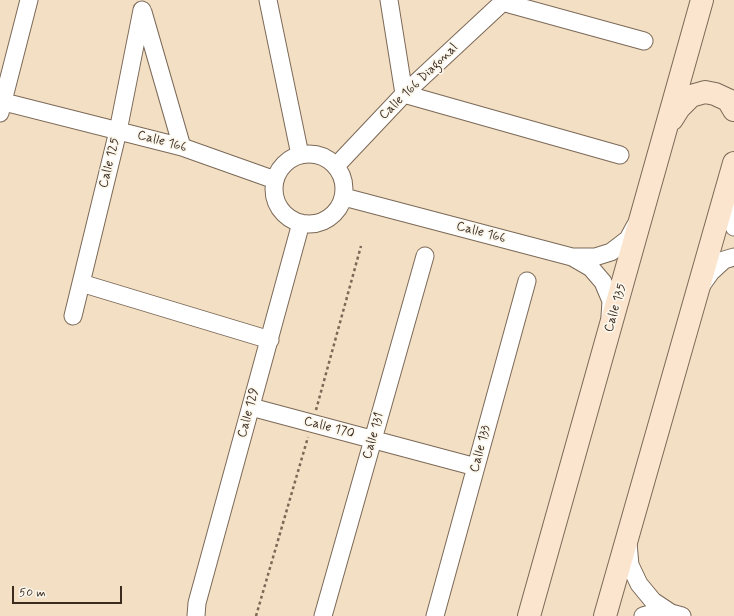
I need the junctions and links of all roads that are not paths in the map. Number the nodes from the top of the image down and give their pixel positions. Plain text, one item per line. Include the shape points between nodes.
1 (29, 0) edge
2 (268, 0) edge
3 (389, 0) edge
4 (702, 0) edge
5 (503, 1) edge
6 (141, 5) edge
7 (644, 41) dead end
8 (404, 94) junction
9 (1, 105) edge
10 (734, 110) edge
11 (666, 128) junction
12 (118, 131) junction
13 (182, 147) junction
14 (300, 155) junction
15 (620, 155) dead end
16 (734, 163) edge
17 (336, 166) junction
18 (275, 180) junction
19 (727, 186) junction
20 (344, 197) junction
21 (642, 215) junction
22 (301, 223) junction
23 (734, 227) edge
24 (425, 256) dead end
25 (572, 257) junction
26 (734, 257) edge
27 (527, 281) dead end
28 (81, 283) junction
29 (698, 291) junction
30 (73, 316) dead end
31 (608, 334) junction
32 (270, 340) junction
33 (251, 407) junction
34 (373, 440) junction
35 (476, 468) junction
36 (627, 537) junction
37 (194, 612) edge
38 (676, 614) edge
39 (323, 616) edge
40 (436, 616) edge
41 (529, 616) edge
42 (605, 616) edge
43 (643, 616) edge

1 - 9 street
2 - 14 street
3 - 8 street
4 - 11 main road, Calle 135
5 - 7 street
5 - 8 street, Calle 166 Diagonal
6 - 12 street, Calle 125
6 - 13 street
8 - 15 street
8 - 17 street, Calle 166 Diagonal
9 - 12 street, Calle 166
10 - 11 main road via 728,100 705,92 691,96 679,108
11 - 21 main road, Calle 135
12 - 13 street, Calle 166
12 - 28 street, Calle 125
13 - 18 street, Calle 166
14 - 17 street via 319,155
14 - 18 street via 280,169
16 - 19 main road
17 - 20 street via 342,175
18 - 22 street via 274,192 283,212
19 - 23 street via 729,213
19 - 29 main road
20 - 22 street via 335,213 328,219 310,224
20 - 25 street, Calle 166
21 - 25 street, Calle 166 via 628,239 611,252 596,257
21 - 31 main road, Calle 135
22 - 32 street, Calle 129
24 - 34 street, Calle 131
25 - 31 street, Calle 166 via 591,268 603,282 611,301
26 - 29 street via 724,260
27 - 35 street, Calle 133
28 - 30 street, Calle 125
28 - 32 street
29 - 36 main road
31 - 41 main road, Calle 135
32 - 33 street, Calle 129
33 - 34 street, Calle 170
33 - 37 street, Calle 129
34 - 35 street, Calle 170
34 - 39 street, Calle 131
35 - 40 street, Calle 133
36 - 38 street via 630,565 639,584 653,601
36 - 42 main road
38 - 43 street

